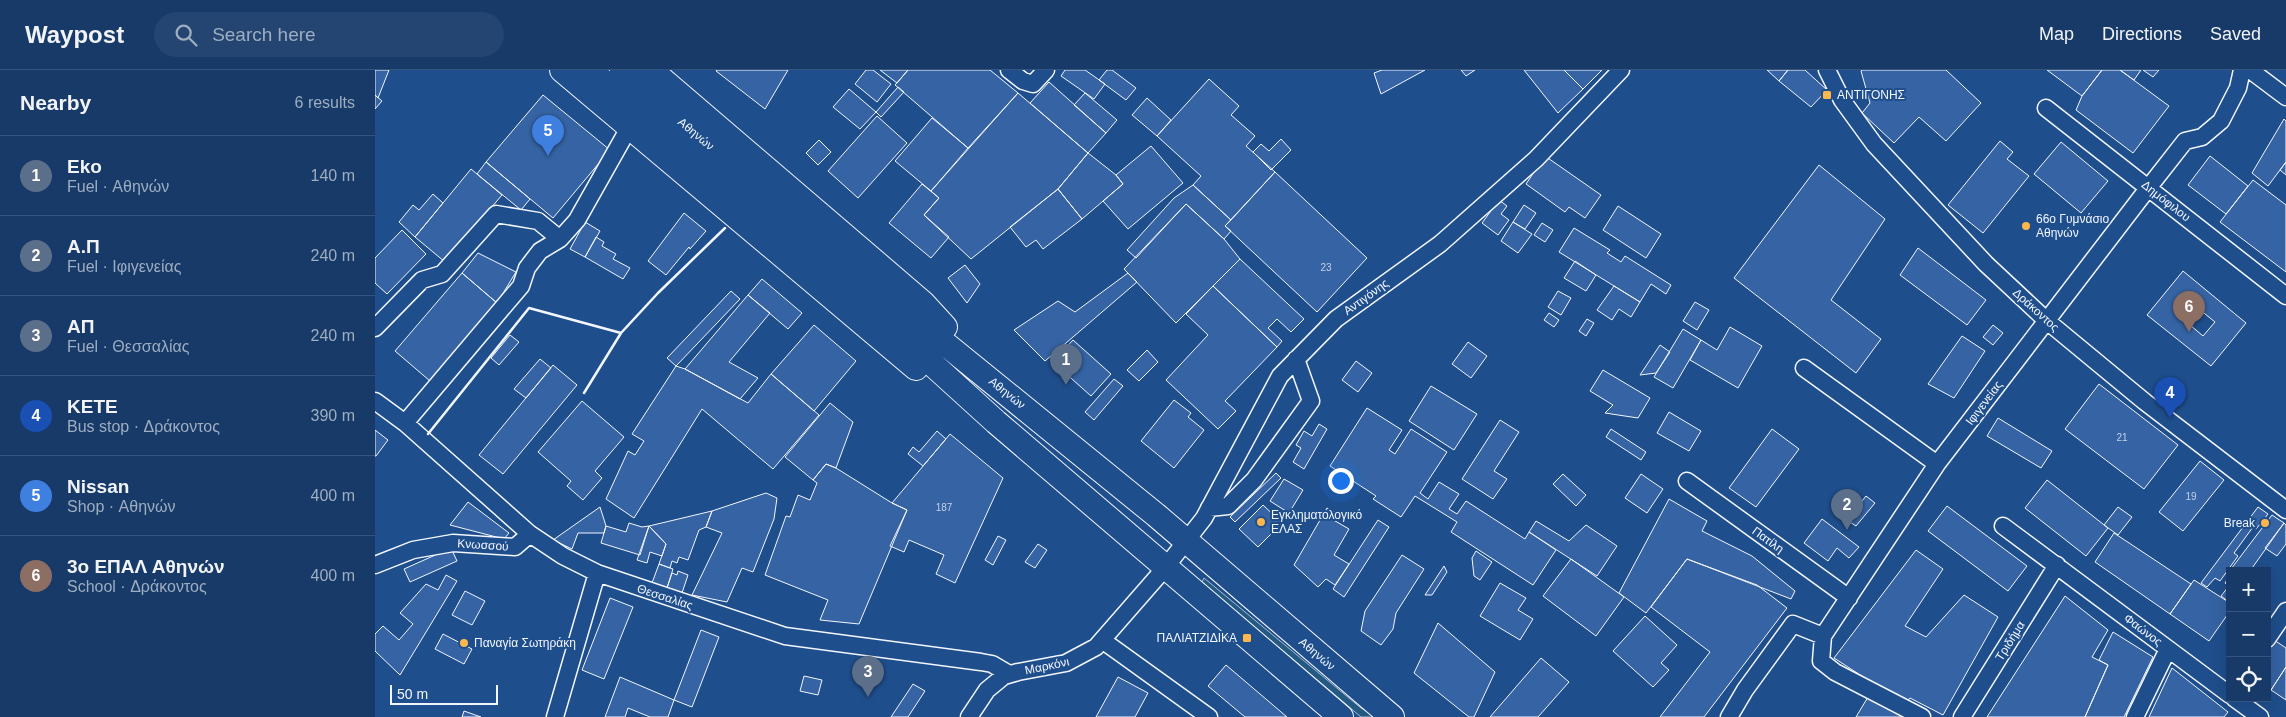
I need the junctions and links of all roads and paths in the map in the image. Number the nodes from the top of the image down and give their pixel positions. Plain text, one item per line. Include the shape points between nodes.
1 (562, 70) edge
2 (591, 70) edge
3 (621, 70) edge
4 (651, 70) edge
5 (1009, 70) edge
6 (1046, 70) edge
7 (1621, 70) edge
8 (1827, 70) edge
9 (2242, 70) edge
10 (2250, 70) edge
11 (2286, 97) edge
12 (2046, 108) dead end
13 (645, 115) junction
14 (2149, 187) junction
15 (560, 239) junction
16 (2286, 296) edge
17 (2047, 321) junction
18 (375, 328) edge
19 (1296, 359) junction
20 (1804, 368) dead end
21 (1013, 397) junction
22 (375, 400) edge
23 (405, 423) junction
24 (1937, 464) junction
25 (1687, 481) dead end
26 (1209, 508) junction
27 (2286, 510) edge
28 (2003, 526) dead end
29 (530, 534) junction
30 (1186, 543) junction
31 (375, 565) edge
32 (2057, 565) junction
33 (1165, 568) junction
34 (597, 573) junction
35 (1849, 598) junction
36 (2286, 611) edge
37 (2271, 633) edge
38 (1823, 636) junction
39 (1103, 640) junction
40 (2168, 649) junction
41 (1009, 674) junction
42 (2226, 692) edge
43 (2239, 702) edge
44 (555, 717) edge
45 (969, 717) edge
46 (1209, 717) edge
47 (1341, 717) edge
48 (1392, 717) edge
49 (1729, 717) edge
50 (1922, 717) edge
51 (1962, 717) edge
52 (2135, 717) edge
53 (2260, 717) edge

1 - 13 highway
2 - 13 highway, Αθηνών
3 - 13 highway, Αθηνών
4 - 21 highway via 923,303
5 - 6 street via 1023,82 1033,84
7 - 19 street, Αντιγόνης via 1536,159 1440,244 1336,319
8 - 17 street, Δράκοντος via 1842,100 1875,144 1986,264
9 - 14 street, Ιφιγενείας via 2238,88 2221,121 2202,137 2185,141
10 - 11 street
12 - 14 street, Δημόφιλου
13 - 15 street via 577,220
13 - 21 highway, Αθηνών via 904,309
13 - 33 highway, Αθηνών
14 - 16 street, Δημόφιλου
14 - 17 street, Ιφιγενείας
15 - 18 street via 538,221 497,214 442,274 422,280
15 - 23 street via 540,250 527,268 521,286
17 - 24 street, Ιφιγενείας
17 - 27 street, Δράκοντος via 2145,402
19 - 26 street, Αντιγόνης via 1281,376
19 - 26 street via 1311,401 1254,480 1228,506
20 - 24 street
21 - 30 highway, Αθηνών
22 - 23 street, Θεσσαλίας
23 - 29 street, Θεσσαλίας
24 - 35 street, Ιφιγενείας
25 - 35 street, Πατίλη
26 - 30 street, Αντιγόνης
28 - 32 street, Φαώνος
29 - 31 street, Κνωσσού via 515,547 453,543 413,550
29 - 34 street, Θεσσαλίας
30 - 33 street, Αντιγόνης
30 - 48 highway, Αθηνών
32 - 40 street, Φαώνος
32 - 51 street, Τριδήμα
33 - 39 street, Μαρκόνι
33 - 47 highway, Αθηνών
34 - 41 street, Θεσσαλίας via 785,636 970,660 992,664
34 - 44 street
35 - 38 street, Ιφιγενείας
36 - 37 street
38 - 49 street via 1793,624
38 - 50 street via 1821,661 1835,672
39 - 41 street, Μαρκόνι via 1066,663
39 - 46 street
40 - 42 street, Φαώνος
40 - 52 street
41 - 45 street, Μαρκόνι via 992,685
43 - 53 street

